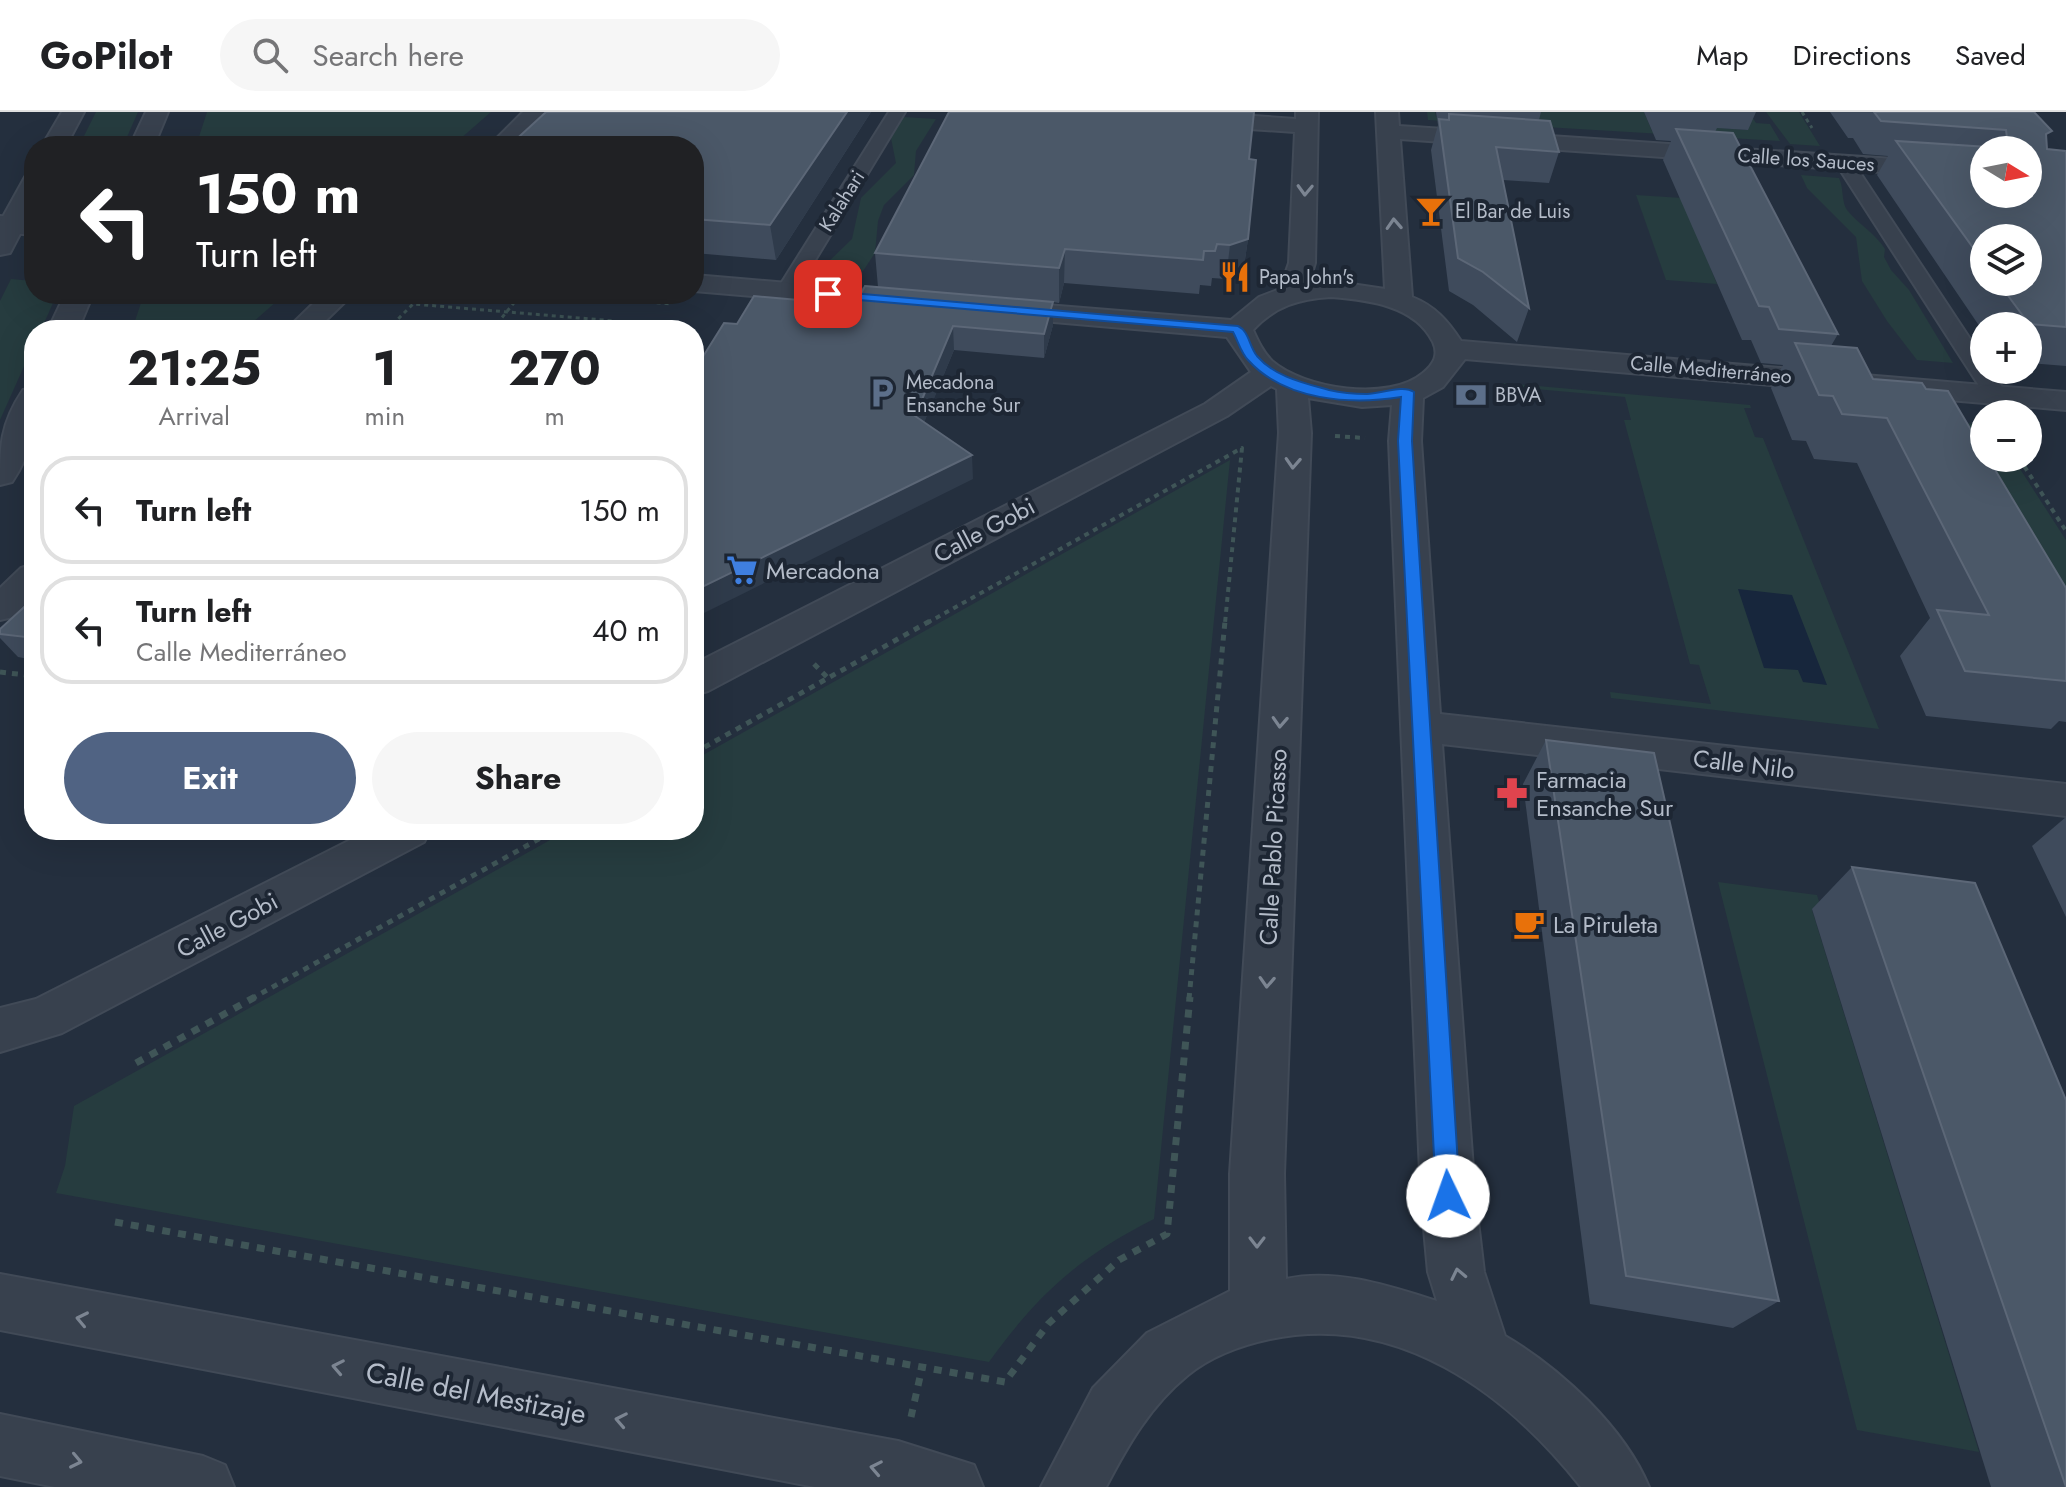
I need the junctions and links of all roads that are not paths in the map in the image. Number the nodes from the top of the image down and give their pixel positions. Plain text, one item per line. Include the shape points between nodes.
1 (73, 112) edge
2 (157, 112) edge
3 (536, 112) edge
4 (897, 112) edge
5 (1097, 112) edge
6 (1307, 119) edge
7 (1388, 122) edge
8 (60, 136) edge
9 (146, 136) edge
10 (511, 136) edge
11 (1844, 162) junction
12 (1970, 171) edge
13 (24, 203) edge
14 (11, 230) edge
15 (704, 284) edge
16 (787, 290) junction
17 (1292, 293) junction
18 (1399, 302) junction
19 (328, 304) edge
20 (935, 304) edge
21 (965, 306) edge
22 (311, 320) edge
23 (1238, 329) junction
24 (1451, 349) junction
25 (1281, 379) junction
26 (1408, 392) junction
27 (1996, 395) junction
28 (2066, 401) edge
29 (24, 420) edge
30 (0, 475) edge
31 (24, 585) edge
32 (0, 608) edge
33 (704, 676) edge
34 (1423, 727) junction
35 (2066, 800) edge
36 (389, 840) edge
37 (22, 1024) edge
38 (0, 1059) edge
39 (0, 1302) edge
40 (1258, 1309) junction
41 (1480, 1349) junction
42 (0, 1445) edge
43 (203, 1487) edge
44 (952, 1487) edge
45 (1072, 1487) edge
46 (1618, 1487) edge

1 - 8 street
2 - 9 street
3 - 10 street
4 - 16 street, Kalahari
5 - 6 street
6 -> 17 street via 1302,263
7 - 11 street, Calle los Sauces
18 -> 7 street
11 - 12 street, Calle los Sauces
11 - 27 street
13 - 14 street
15 - 16 street
16 - 20 street
17 - 18 street via 1352,291
17 - 23 street via 1267,302
18 - 24 street via 1441,329
19 - 22 street
21 - 23 street
23 - 25 street via 1251,357
24 - 26 street via 1447,368
24 - 27 street, Calle Mediterráneo
25 - 26 street via 1344,397
25 - 33 street, Calle Gobi
25 -> 40 street, Calle Pablo Picasso via 1295,433 1257,1174
26 - 34 street via 1405,441
27 - 28 street, Calle Mediterráneo
29 - 30 street
31 - 32 street
34 - 35 street, Calle Nilo
41 -> 34 street via 1456,1272 1448,1196
36 - 37 street, Calle Gobi
37 - 38 street, Calle Gobi
44 -> 39 street, Calle del Mestizaje via 898,1472
40 - 41 street via 1312,1302 1367,1307 1423,1323
40 - 45 street via 1206,1328 1160,1359 1119,1401 1085,1454
41 - 46 street via 1547,1401
42 -> 43 street

